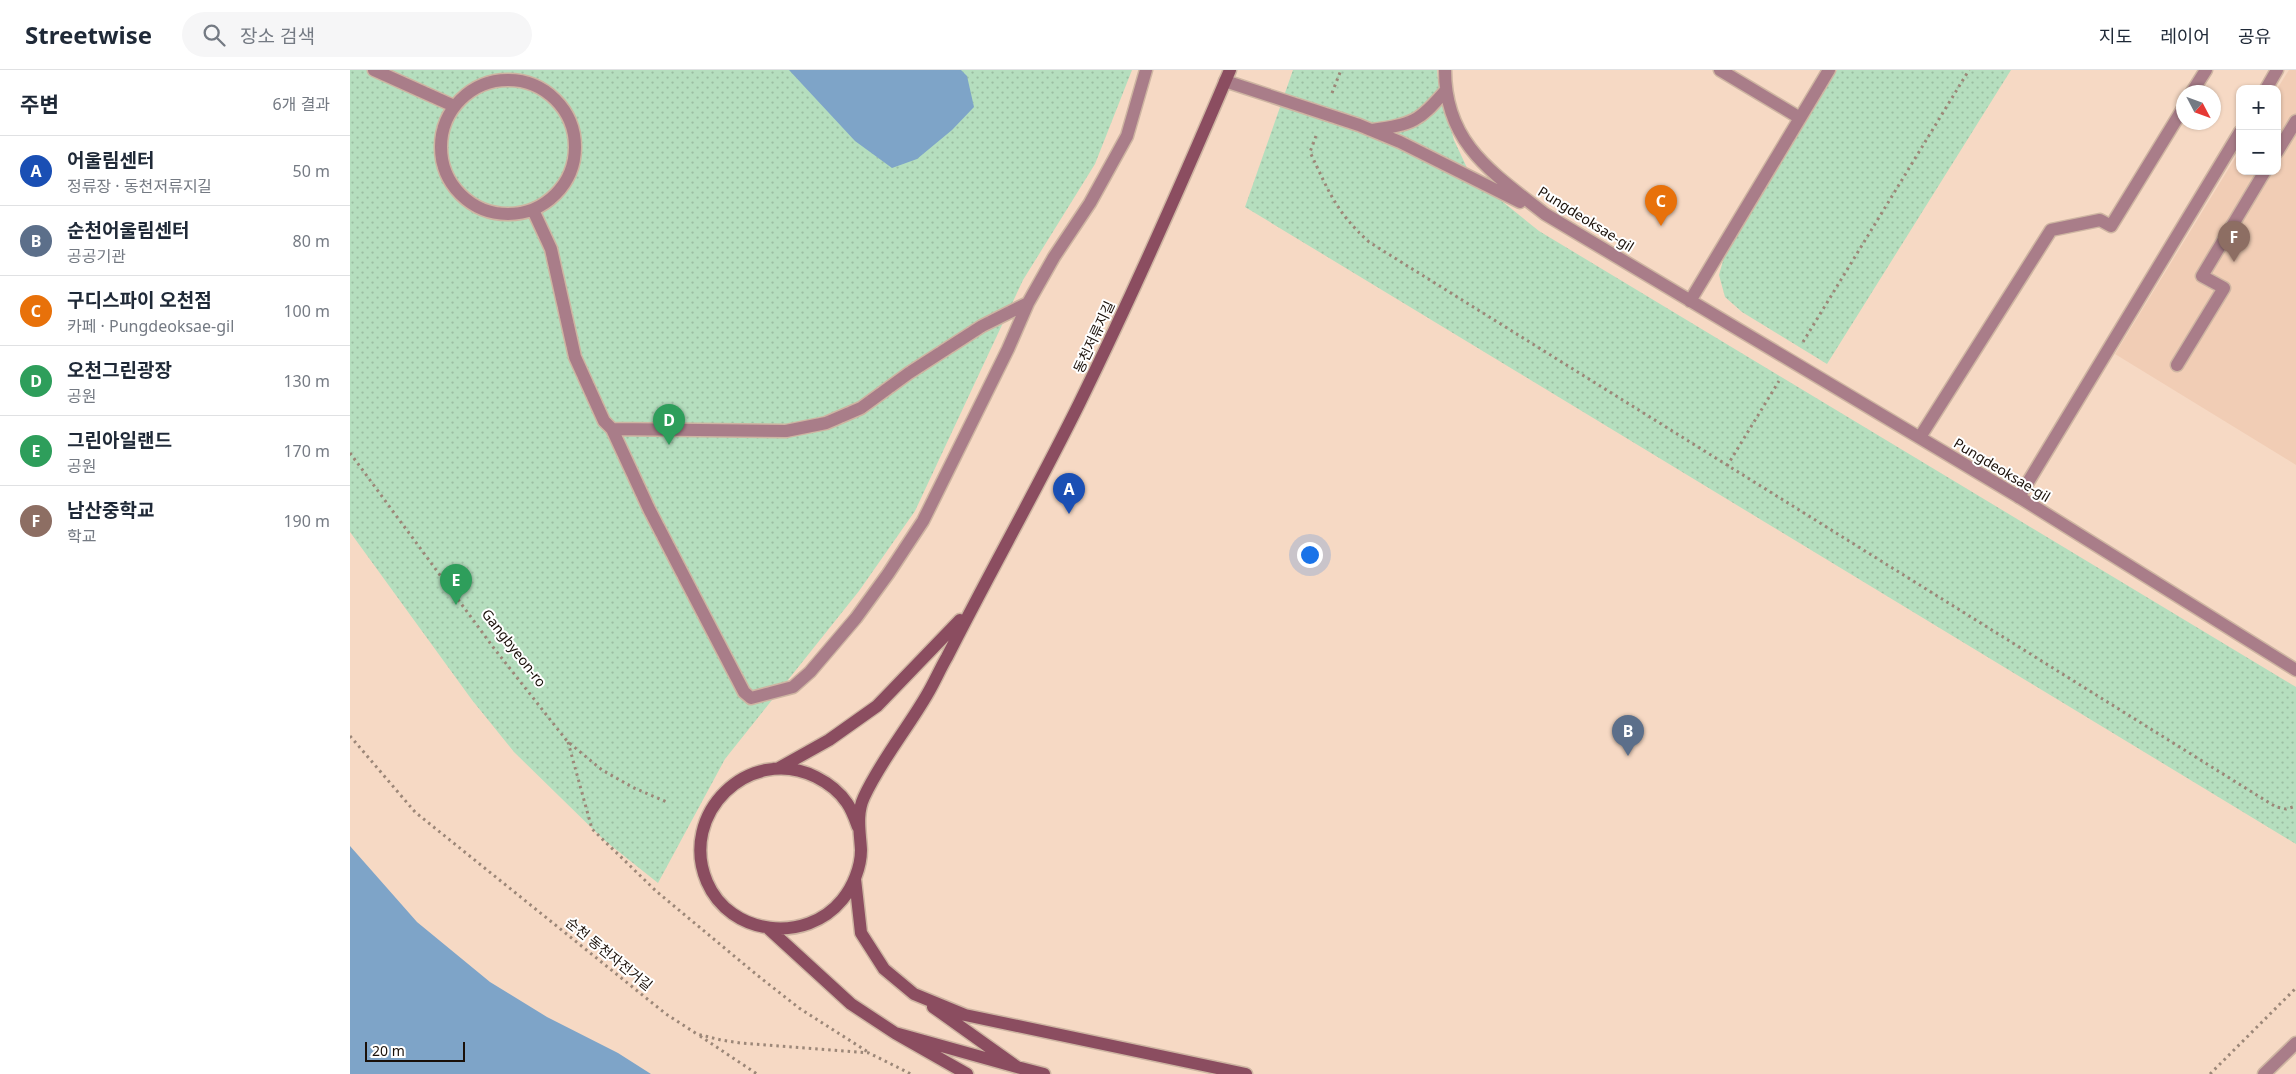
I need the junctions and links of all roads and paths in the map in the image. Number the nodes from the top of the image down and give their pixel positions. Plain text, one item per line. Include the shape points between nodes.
1 (374, 70) edge
2 (1146, 70) edge
3 (1341, 70) edge
4 (1445, 70) edge
5 (1720, 70) edge
6 (1830, 70) edge
7 (1969, 70) edge
8 (2206, 70) edge
9 (2277, 70) edge
10 (1227, 75) edge
11 (2196, 85) edge
12 (2268, 85) edge
13 (1446, 90) junction
14 (454, 106) junction
15 (1324, 113) junction
16 (1800, 118) junction
17 (2176, 120) edge
18 (2296, 121) edge
19 (1372, 130) junction
20 (2236, 139) edge
21 (2281, 145) edge
22 (2263, 175) edge
23 (533, 210) junction
24 (1545, 214) junction
25 (1690, 301) junction
26 (1028, 303) junction
27 (1791, 361) junction
28 (2177, 365) dead end
29 (612, 430) junction
30 (1920, 437) junction
31 (350, 453) edge
32 (1727, 466) junction
33 (2020, 497) junction
34 (971, 609) junction
35 (2296, 670) edge
36 (350, 736) edge
37 (780, 768) junction
38 (667, 802) dead end
39 (2296, 806) edge
40 (858, 827) junction
41 (855, 879) junction
42 (769, 929) junction
43 (2296, 988) edge
44 (914, 994) junction
45 (895, 1033) junction
46 (697, 1034) junction
47 (2296, 1043) edge
48 (1017, 1067) junction
49 (757, 1074) edge
50 (911, 1074) edge
51 (967, 1074) edge
52 (1044, 1074) edge
53 (1246, 1074) edge
54 (2210, 1074) edge
55 (2264, 1074) edge

1 - 14 street
2 - 26 street via 1126,136 1112,166
3 - 15 path
4 - 13 street, Pungdeoksae-gil
5 - 16 street
6 - 16 street
7 - 27 path
8 - 11 street
9 - 12 street
10 - 15 street
10 - 34 main road, 동천저류지길 via 1178,193 1078,406
13 - 19 street via 1416,121
13 - 24 street, Pungdeoksae-gil via 1462,138 1477,158
14 - 23 street via 444,124 440,146 443,168 453,188 469,203 489,213 511,215
14 - 23 street via 473,89 493,81 516,80 538,86 556,99 569,117 575,138 575,161 567,182 552,198
15 - 19 street
15 - 32 path via 1310,152 1334,203 1348,223 1369,242
16 - 25 street
17 - 30 street via 2111,226 2100,220 2051,230
18 - 21 street
19 - 24 street
20 - 33 street
22 - 28 street via 2202,276 2224,288
23 - 29 street via 551,250 575,357 604,421
24 - 25 street, Pungdeoksae-gil
25 - 27 street, Pungdeoksae-gil
26 - 29 street via 982,326 861,408 826,423 786,431
26 - 29 street via 923,521 856,618 793,687 751,698 744,692 649,509
27 - 30 street, Pungdeoksae-gil
27 - 32 path
30 - 33 street, Pungdeoksae-gil
31 - 38 path, Gangbyeon-ro via 493,647 568,741 602,770
32 - 39 path via 2276,807
33 - 35 street, Pungdeoksae-gil
34 - 37 main road via 878,706 829,740
34 - 40 main road, 동천저류지길 via 928,692 862,800
36 - 46 path, 순천 동천자전거길 via 415,812 666,1014
37 - 40 main road via 806,772 829,784 847,803
37 - 42 main road via 754,773 731,786 712,806 702,830 700,857 707,883 722,905 744,921
40 - 41 main road via 861,853
41 - 42 main road via 842,900 821,919 796,928
41 - 44 main road via 860,932 884,969
42 - 45 main road via 851,1004
43 - 54 path
44 - 48 main road
44 - 53 main road via 965,1015
45 - 48 main road
45 - 51 main road
46 - 49 path
46 - 50 path, 순천 동천자전거길 via 740,1044 869,1053
47 - 55 street
48 - 52 main road

